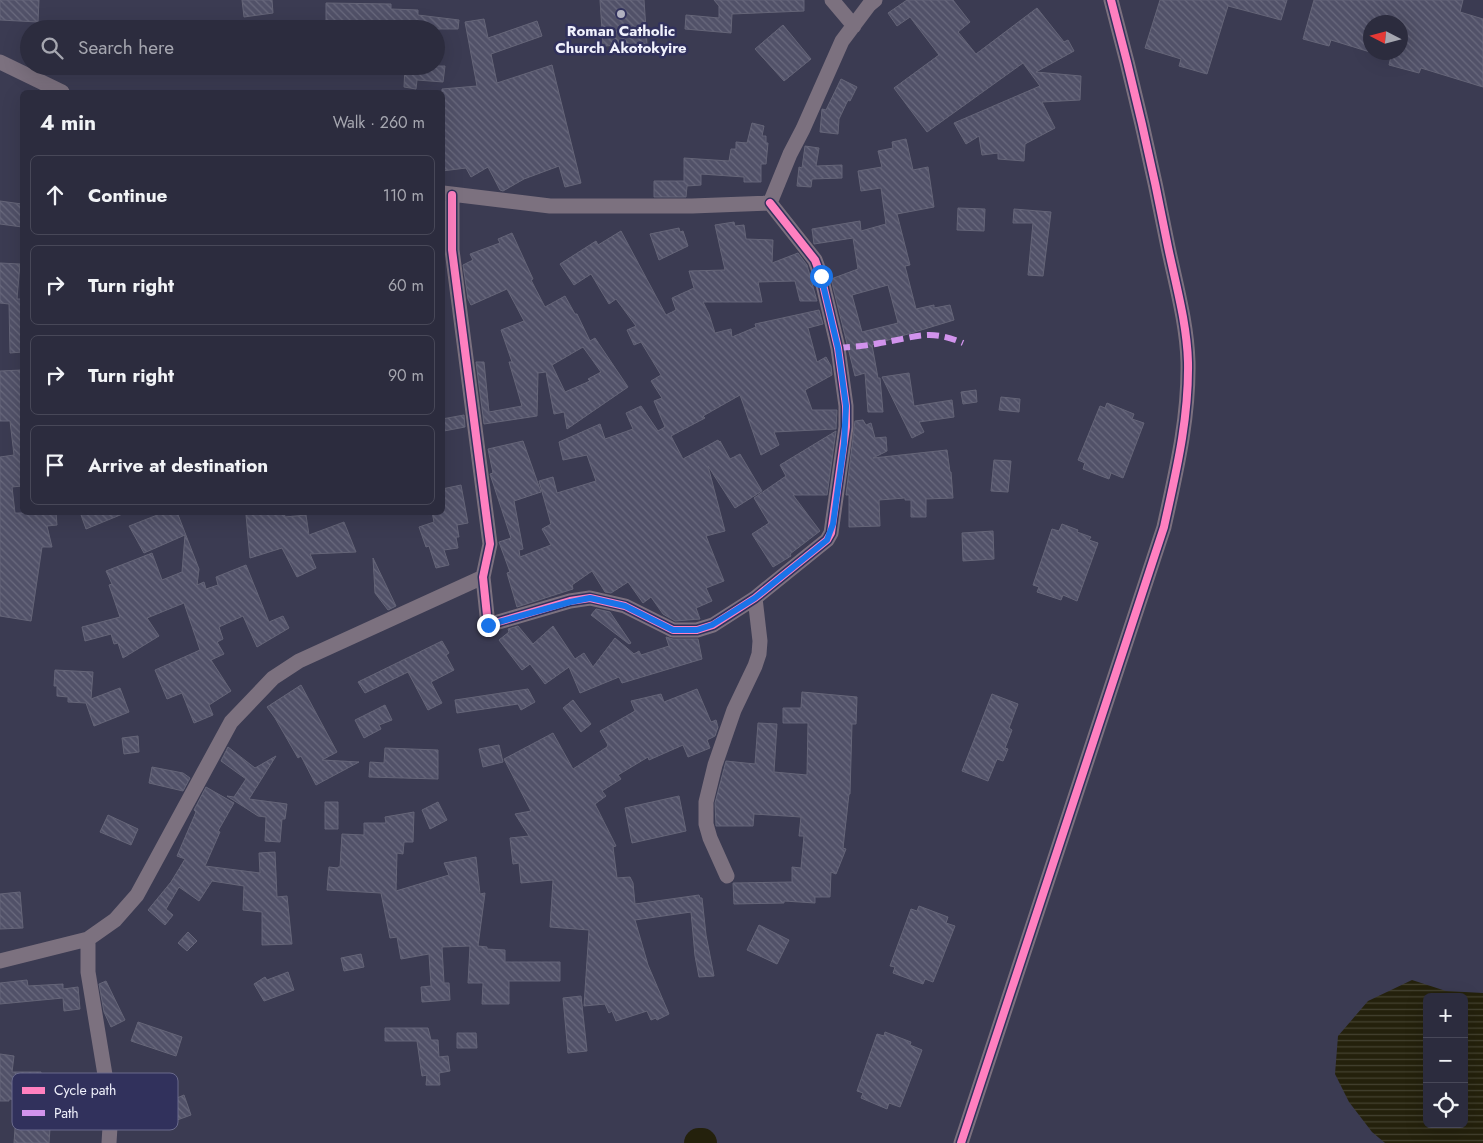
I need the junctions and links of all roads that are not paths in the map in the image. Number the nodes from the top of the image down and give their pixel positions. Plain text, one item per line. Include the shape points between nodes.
1 (832, 0) edge
2 (875, 0) edge
3 (1111, 0) edge
4 (854, 26) junction
5 (0, 62) edge
6 (20, 72) edge
7 (27, 75) edge
8 (58, 90) edge
9 (447, 194) edge
10 (770, 203) junction
11 (483, 577) junction
12 (755, 598) junction
13 (727, 876) dead end
14 (88, 939) junction
15 (0, 962) edge
16 (105, 1073) edge
17 (110, 1130) edge
18 (109, 1143) edge
19 (961, 1143) edge

1 - 4 street
2 - 4 street
3 - 19 street via 1149,148 1184,325 1188,361 1183,438 1164,527
4 - 10 street via 842,41
5 - 6 street
7 - 8 street
9 - 10 street via 550,206
9 - 11 street via 490,544
10 - 12 street via 806,246 821,276 838,348 846,427 833,524 827,540
11 - 12 street via 488,625 590,598 625,606 673,630 697,630 712,625
11 - 14 street via 299,661 273,678 231,722 137,895 115,920
12 - 13 street via 759,654 734,710 706,802 706,824
14 - 15 street
14 - 16 street via 88,972
17 - 18 street

